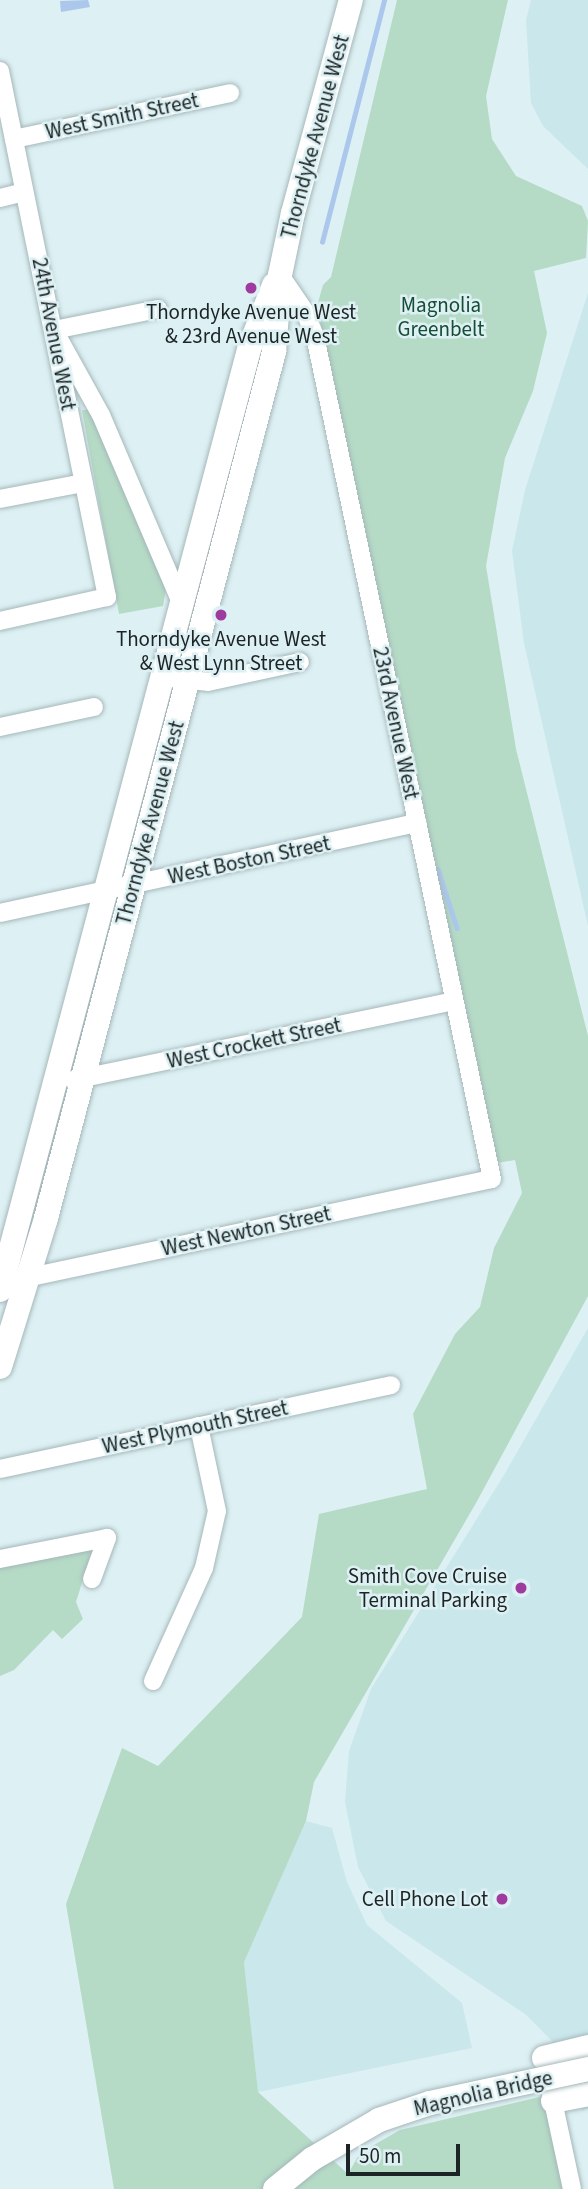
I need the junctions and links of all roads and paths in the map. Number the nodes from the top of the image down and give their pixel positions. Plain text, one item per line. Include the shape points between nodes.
1 (351, 0) edge
2 (0, 71) edge
3 (230, 93) dead end
4 (14, 139) junction
5 (24, 192) junction
6 (0, 198) edge
7 (280, 275) junction
8 (158, 309) dead end
9 (54, 330) junction
10 (83, 483) junction
11 (0, 499) edge
12 (182, 606) junction
13 (204, 619) junction
14 (0, 621) edge
15 (300, 662) dead end
16 (162, 678) junction
17 (188, 680) junction
18 (94, 707) dead end
19 (0, 727) edge
20 (416, 823) junction
21 (135, 885) junction
22 (105, 891) junction
23 (0, 913) edge
24 (454, 1001) junction
25 (83, 1078) junction
26 (54, 1084) junction
27 (492, 1179) joint
28 (30, 1277) junction
29 (1, 1286) edge
30 (0, 1367) edge
31 (391, 1385) dead end
32 (200, 1426) junction
33 (0, 1469) edge
34 (0, 1559) edge
35 (92, 1578) dead end
36 (153, 1681) dead end
37 (588, 2047) edge
38 (544, 2058) joint
39 (588, 2069) edge
40 (588, 2094) edge
41 (554, 2101) junction
42 (275, 2189) edge
43 (572, 2189) edge

1 - 7 main road, Thorndyke Avenue West
2 - 4 street, 24th Avenue West
3 - 4 street, West Smith Street
4 - 5 street, 24th Avenue West
5 - 6 street
5 - 9 street, 24th Avenue West
7 - 12 main road, Thorndyke Avenue West via 250,346
7 - 13 main road, Thorndyke Avenue West via 274,352
7 - 20 street, 23rd Avenue West via 315,336
8 - 9 street
9 - 10 street, 24th Avenue West
9 - 12 street via 101,415
10 - 11 street
10 - 14 street, 24th Avenue West via 107,597
12 - 13 street
12 - 16 main road, Thorndyke Avenue West
13 - 17 main road, Thorndyke Avenue West
15 - 17 street via 208,681
16 - 17 street
16 - 22 main road, Thorndyke Avenue West
17 - 21 main road, Thorndyke Avenue West
18 - 19 street
20 - 21 street, West Boston Street
20 - 24 street, 23rd Avenue West
21 - 22 street, West Boston Street
21 - 25 main road, Thorndyke Avenue West
22 - 23 street, West Boston Street
22 - 26 main road, Thorndyke Avenue West
24 - 25 street, West Crockett Street
24 - 27 street, 23rd Avenue West
25 - 26 street, West Crockett Street
25 - 28 main road, Thorndyke Avenue West
26 - 29 main road, Thorndyke Avenue West
27 - 28 street, West Newton Street
28 - 29 street, West Newton Street
28 - 30 main road, Thorndyke Avenue West
31 - 32 street, West Plymouth Street
32 - 33 street, West Plymouth Street
32 - 36 street via 216,1510 204,1567
34 - 35 street via 107,1538
37 - 38 main road
38 - 41 street
39 - 42 main road, Magnolia Bridge, bridge via 379,2120 312,2158
40 - 41 main road
41 - 43 street

